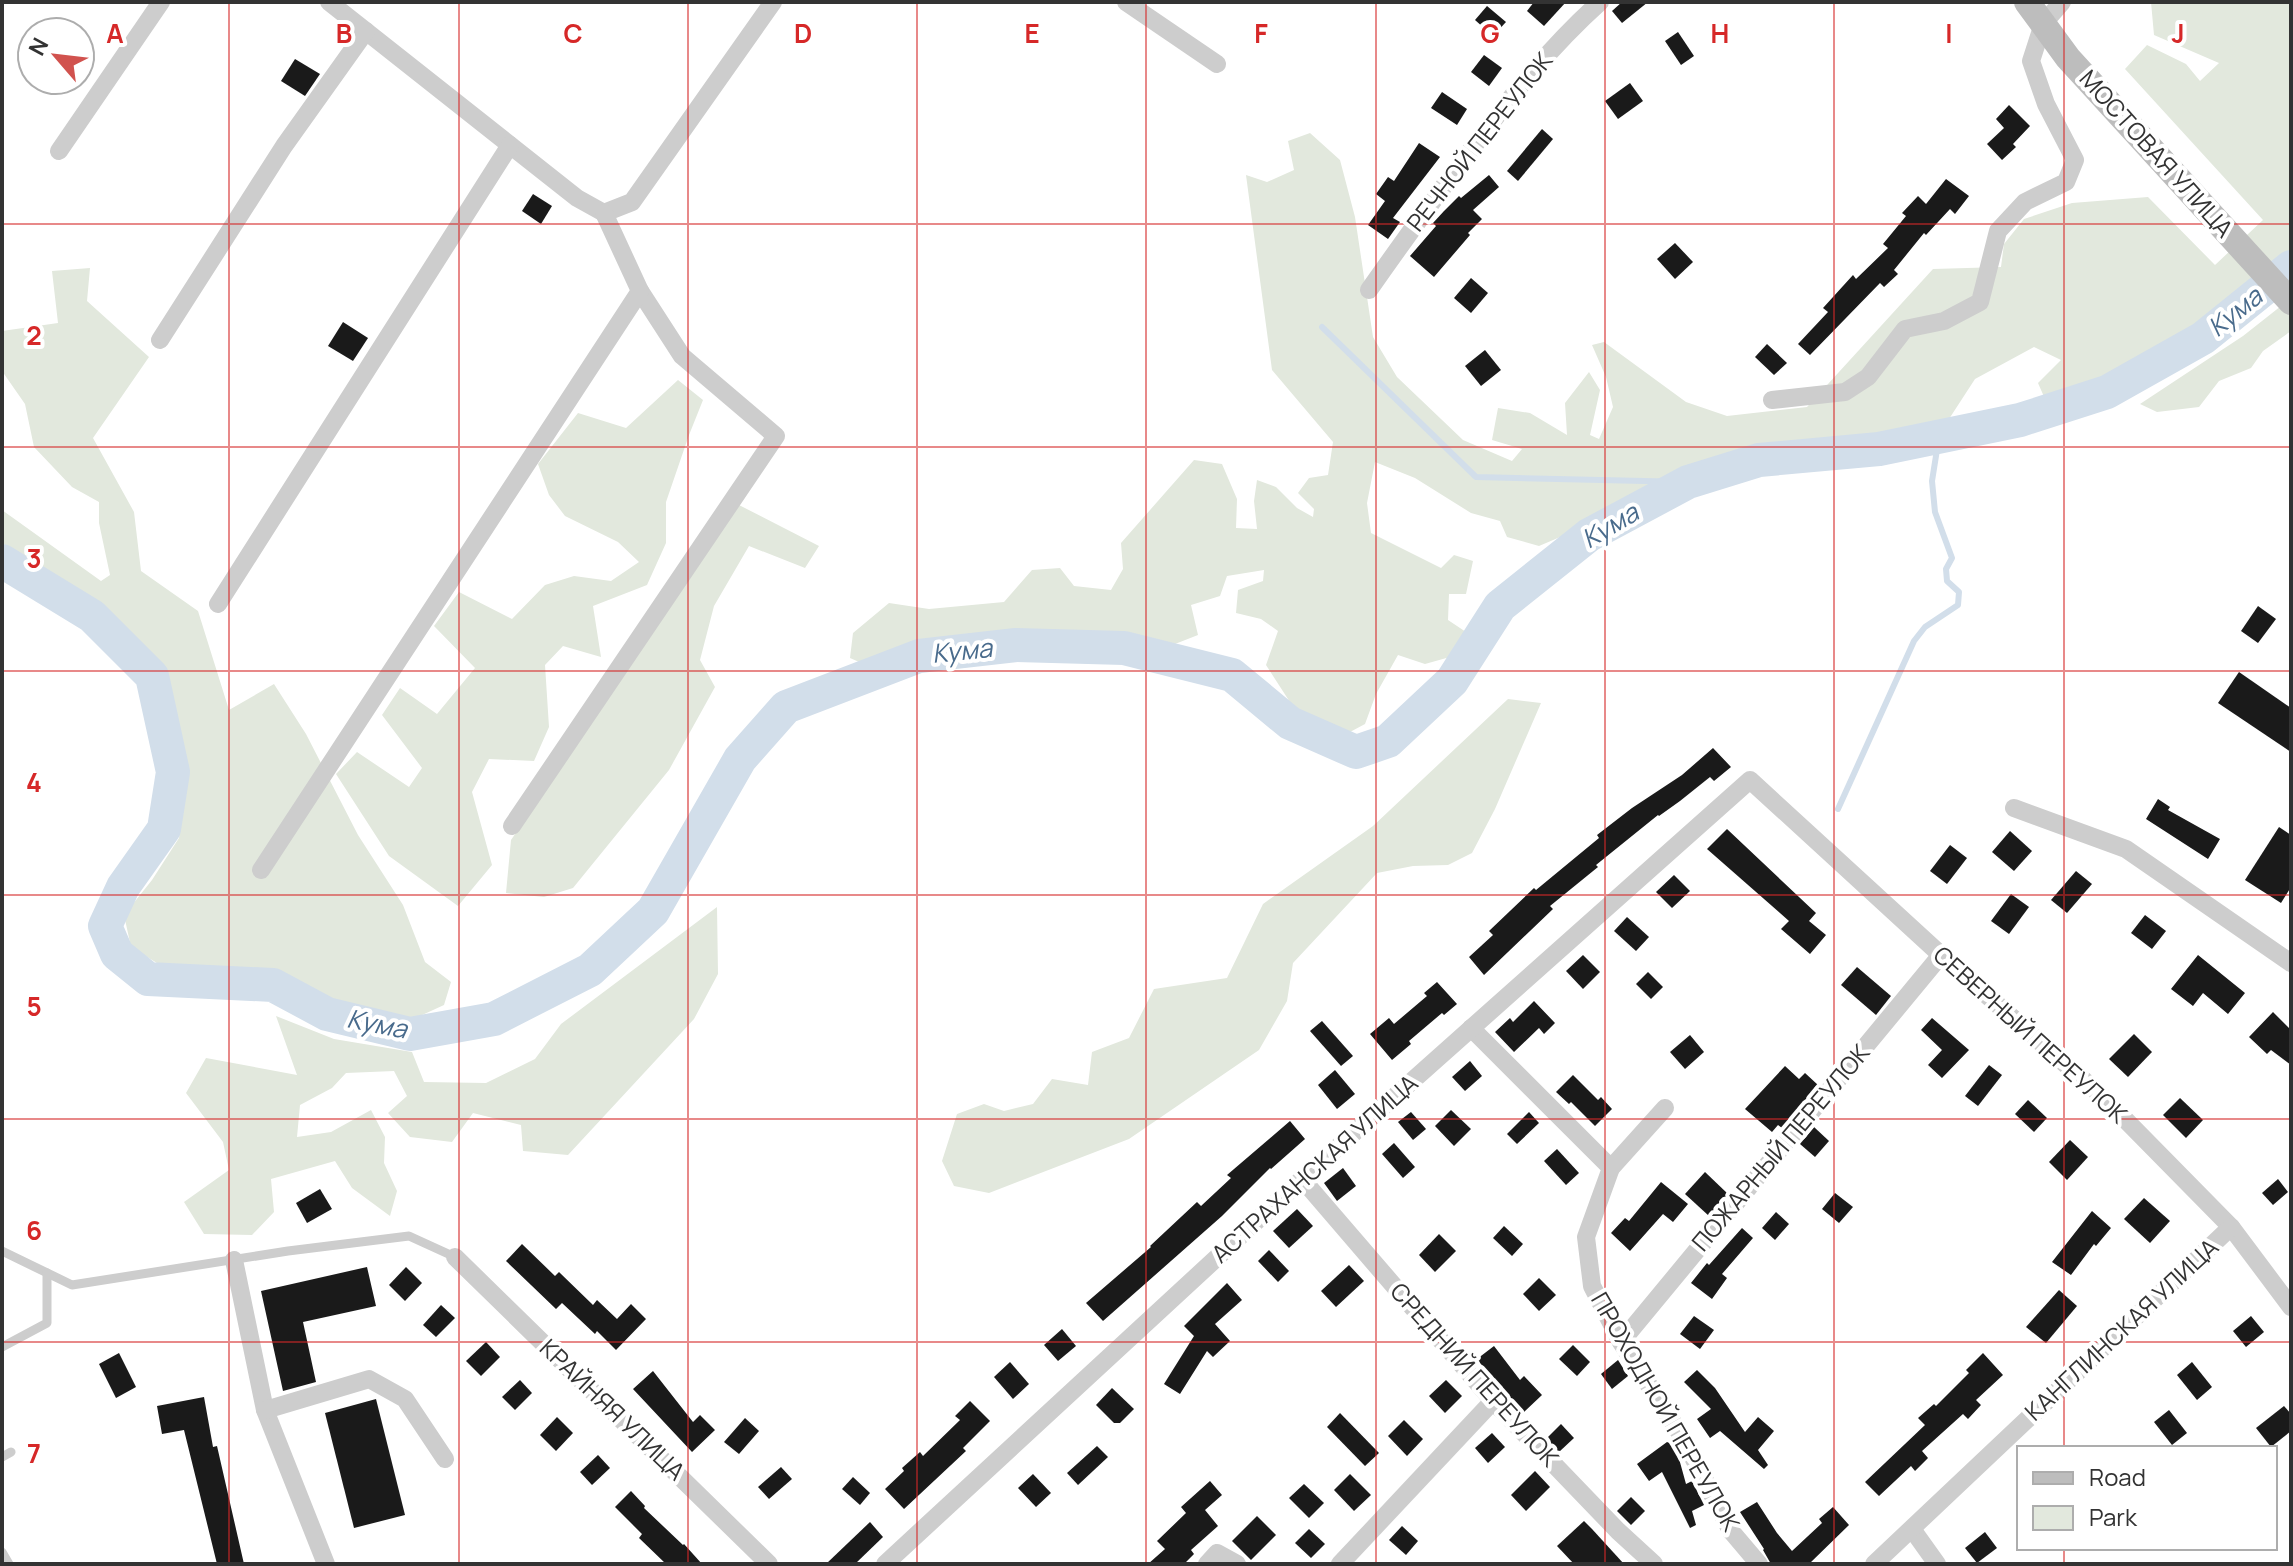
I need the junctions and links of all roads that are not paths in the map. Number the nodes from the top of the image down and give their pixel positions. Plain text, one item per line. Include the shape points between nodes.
1 (161, 2) edge
2 (329, 2) edge
3 (773, 2) edge
4 (1126, 2) edge
5 (1600, 2) edge
6 (2027, 2) edge
7 (2062, 2) edge
8 (2043, 24) junction
9 (366, 31) junction
10 (1217, 64) dead end
11 (510, 145) junction
12 (59, 151) dead end
13 (604, 213) junction
14 (1369, 290) dead end
15 (640, 291) junction
16 (2291, 302) edge
17 (160, 340) dead end
18 (1772, 400) dead end
19 (218, 604) dead end
20 (1750, 780) joint
21 (2014, 808) dead end
22 (512, 826) dead end
23 (261, 870) dead end
24 (1941, 955) junction
25 (2291, 963) edge
26 (1471, 1028) junction
27 (1665, 1108) dead end
28 (1611, 1168) junction
29 (1302, 1179) junction
30 (2231, 1227) junction
31 (2, 1251) edge
32 (455, 1257) joint
33 (234, 1260) junction
34 (47, 1273) junction
35 (2291, 1307) edge
36 (1621, 1342) junction
37 (2, 1347) edge
38 (1493, 1401) junction
39 (265, 1410) junction
40 (445, 1459) dead end
41 (1912, 1529) junction
42 (2, 1552) edge
43 (9, 1564) edge
44 (326, 1564) edge
45 (769, 1564) edge
46 (885, 1564) edge
47 (1207, 1564) edge
48 (1237, 1564) edge
49 (1340, 1564) edge
50 (1654, 1564) edge
51 (1759, 1564) edge
52 (1874, 1564) edge
53 (1937, 1564) edge

1 - 12 street
2 - 9 street
3 - 13 street via 632,202
4 - 10 street
5 - 14 street, РЕЧНОЙ ПЕРЕУЛОК via 1513,93
6 - 8 main road, МОСТОВАЯ УЛИЦА
7 - 8 street
8 - 16 main road, МОСТОВАЯ УЛИЦА
8 - 18 street via 2031,61 2075,160 2066,182 2025,202 1998,231 1980,302 1944,321 1905,329 1868,377 1845,392
9 - 11 street
9 - 17 street via 284,146
11 - 13 street
11 - 19 street
13 - 15 street
15 - 22 street via 682,356 776,436
15 - 23 street
20 - 24 street, СЕВЕРНЫЙ ПЕРЕУЛОК
20 - 26 street, АСТРАХАНСКАЯ УЛИЦА
21 - 25 street via 2126,849
24 - 30 street, СЕВЕРНЫЙ ПЕРЕУЛОК via 2104,1098
24 - 36 street, ПОЖАРНЫЙ ПЕРЕУЛОК
26 - 28 street
26 - 29 street, АСТРАХАНСКАЯ УЛИЦА
27 - 28 street
28 - 36 street, ПРОХОДНОЙ ПЕРЕУЛОК via 1586,1237 1592,1286
29 - 38 street, СРЕДНИЙ ПЕРЕУЛОК
29 - 46 street, АСТРАХАНСКАЯ УЛИЦА
30 - 35 street, СЕВЕРНЫЙ ПЕРЕУЛОК
30 - 41 street, КАНГЛИНСКАЯ УЛИЦА
31 - 34 lane
32 - 33 lane via 409,1236
32 - 45 street, КРАЙНЯЯ УЛИЦА
33 - 34 lane via 72,1285
33 - 39 street
34 - 37 lane via 47,1323
36 - 51 street, ПРОХОДНОЙ ПЕРЕУЛОК via 1683,1438 1731,1531
38 - 49 street
38 - 50 street, СРЕДНИЙ ПЕРЕУЛОК
39 - 40 street via 369,1379 405,1399
39 - 44 street
41 - 52 street, КАНГЛИНСКАЯ УЛИЦА
41 - 53 street
42 - 43 lane
47 - 48 street via 1217,1553

